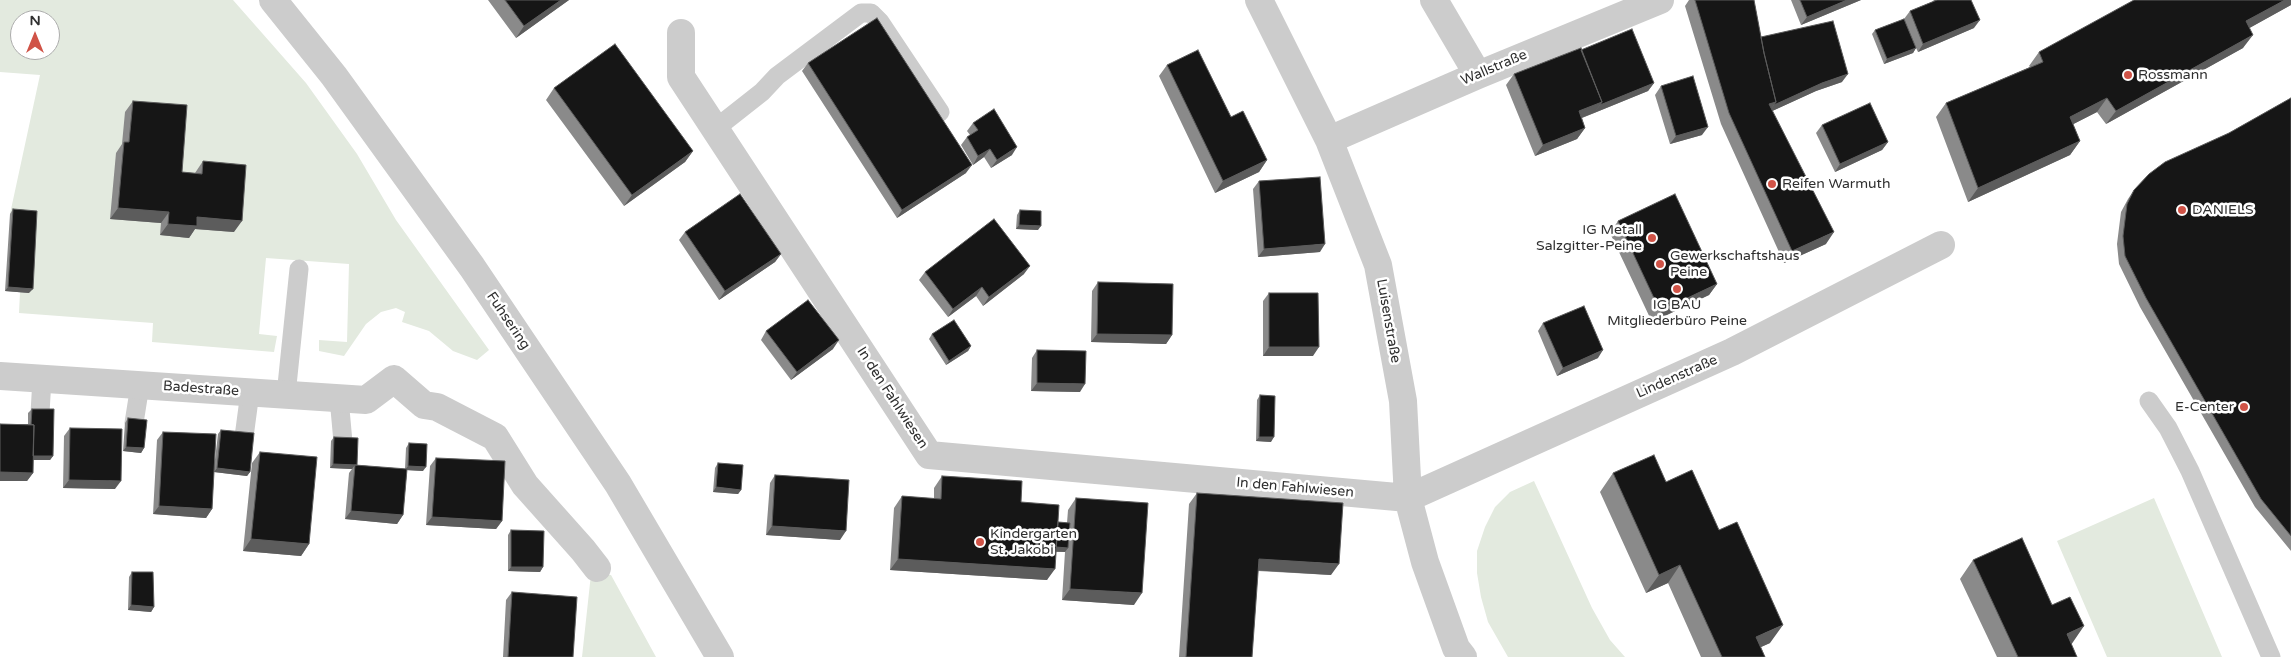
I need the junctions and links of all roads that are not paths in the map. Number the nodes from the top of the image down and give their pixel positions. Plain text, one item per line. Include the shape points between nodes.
1 (273, 0) edge
2 (1258, 0) edge
3 (1434, 0) edge
4 (1660, 0) edge
5 (681, 34) dead end
6 (1478, 75) junction
7 (940, 112) edge
8 (715, 129) junction
9 (1329, 140) junction
10 (1940, 245) dead end
11 (299, 269) dead end
12 (0, 376) edge
13 (42, 379) junction
14 (140, 385) junction
15 (250, 392) junction
16 (286, 395) junction
17 (339, 398) junction
18 (2149, 401) dead end
19 (40, 413) edge
20 (134, 423) edge
21 (244, 437) edge
22 (343, 442) edge
23 (1408, 498) junction
24 (596, 568) dead end
25 (720, 657) edge
26 (1463, 657) edge
27 (2271, 657) edge

1 - 25 street, Fuhsering via 334,76 477,275 618,484
2 - 9 street, Luisenstraße
3 - 6 street
4 - 6 street, Wallstraße
5 - 8 street, In den Fahlwiesen via 681,77
6 - 9 street, Wallstraße
7 - 8 lane via 871,12 861,13
8 - 23 street, In den Fahlwiesen via 929,455
9 - 23 street, Luisenstraße via 1378,265 1402,401
10 - 23 street, Lindenstraße via 1732,352
11 - 16 lane
12 - 13 street, Badestraße
13 - 14 street, Badestraße
13 - 19 lane
14 - 15 street, Badestraße
14 - 20 lane
15 - 16 street, Badestraße
15 - 21 lane
16 - 17 street, Badestraße
17 - 22 lane
17 - 24 street, Badestraße via 366,400 394,379 424,405 495,437 525,485
18 - 27 lane via 2168,428 2190,471
23 - 26 street, Luisenstraße via 1428,571 1456,648

